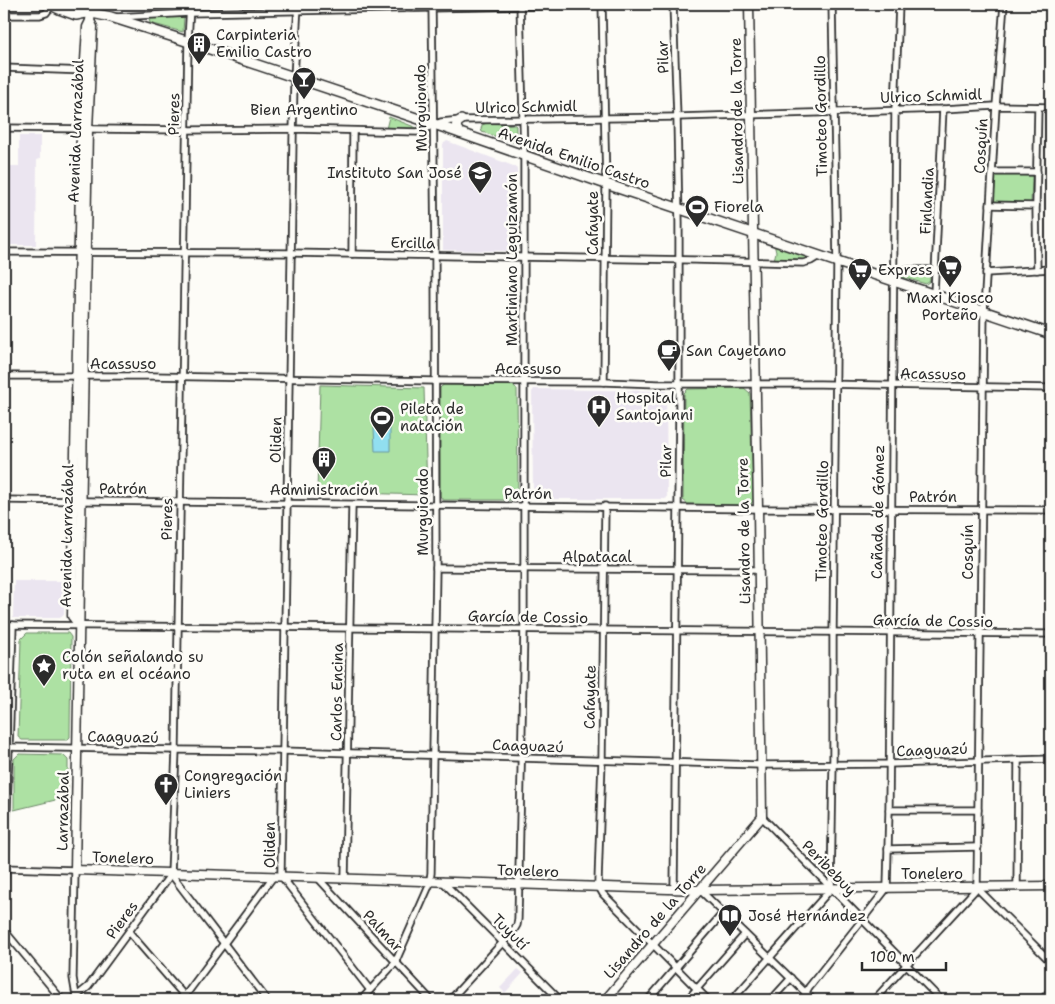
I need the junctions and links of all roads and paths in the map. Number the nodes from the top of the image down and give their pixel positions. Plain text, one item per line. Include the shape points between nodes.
1 (52, 4) edge
2 (67, 4) edge
3 (190, 4) edge
4 (298, 4) edge
5 (520, 4) edge
6 (602, 4) edge
7 (624, 4) edge
8 (673, 4) edge
9 (748, 4) edge
10 (832, 4) edge
11 (899, 4) edge
12 (1004, 4) edge
13 (433, 6) edge
14 (86, 10) edge
15 (297, 12) junction
16 (189, 13) junction
17 (4, 15) edge
18 (111, 17) junction
19 (188, 42) junction
20 (4, 68) edge
21 (87, 71) junction
22 (294, 78) junction
23 (996, 106) junction
24 (1051, 106) edge
25 (1038, 107) junction
26 (943, 109) junction
27 (895, 110) junction
28 (834, 112) junction
29 (751, 115) junction
30 (677, 117) junction
31 (523, 119) junction
32 (604, 119) junction
33 (461, 120) junction
34 (434, 124) junction
35 (4, 128) edge
36 (85, 129) junction
37 (294, 129) junction
38 (187, 130) junction
39 (353, 131) junction
40 (460, 133) junction
41 (524, 155) junction
42 (992, 172) junction
43 (1037, 172) junction
44 (606, 184) junction
45 (990, 205) junction
46 (1036, 206) junction
47 (679, 208) junction
48 (753, 233) junction
49 (4, 252) edge
50 (82, 253) junction
51 (291, 253) junction
52 (185, 254) junction
53 (352, 254) junction
54 (435, 256) junction
55 (819, 256) junction
56 (525, 258) junction
57 (605, 259) junction
58 (679, 260) junction
59 (753, 262) junction
60 (837, 262) junction
61 (1051, 269) edge
62 (894, 270) junction
63 (936, 270) junction
64 (1037, 270) junction
65 (986, 272) junction
66 (894, 280) junction
67 (934, 294) junction
68 (984, 311) junction
69 (1051, 334) edge
70 (4, 376) edge
71 (80, 377) junction
72 (182, 377) junction
73 (290, 378) junction
74 (436, 381) junction
75 (524, 381) junction
76 (604, 382) junction
77 (679, 384) junction
78 (756, 384) junction
79 (836, 385) junction
80 (892, 386) junction
81 (982, 387) junction
82 (1051, 388) edge
83 (4, 500) edge
84 (78, 501) junction
85 (180, 502) junction
86 (288, 504) junction
87 (352, 505) junction
88 (436, 506) junction
89 (524, 506) junction
90 (604, 506) junction
91 (678, 508) junction
92 (758, 509) junction
93 (835, 509) junction
94 (891, 510) junction
95 (981, 510) junction
96 (1051, 510) edge
97 (436, 568) junction
98 (524, 569) junction
99 (677, 569) junction
100 (604, 570) junction
101 (758, 570) junction
102 (4, 625) edge
103 (13, 625) junction
104 (79, 625) junction
105 (178, 626) junction
106 (285, 627) junction
107 (351, 628) junction
108 (436, 628) junction
109 (524, 629) junction
110 (604, 630) junction
111 (677, 631) junction
112 (759, 632) junction
113 (833, 632) junction
114 (890, 633) junction
115 (980, 634) junction
116 (1051, 634) edge
117 (6, 747) edge
118 (77, 748) junction
119 (176, 750) junction
120 (283, 750) junction
121 (348, 753) junction
122 (433, 755) junction
123 (521, 758) junction
124 (1051, 759) edge
125 (602, 760) junction
126 (980, 760) junction
127 (1018, 760) junction
128 (675, 763) junction
129 (833, 764) junction
130 (888, 764) junction
131 (761, 765) junction
132 (888, 810) junction
133 (978, 810) junction
134 (762, 818) junction
135 (978, 847) junction
136 (888, 849) junction
137 (5, 868) edge
138 (75, 870) junction
139 (171, 874) junction
140 (273, 877) junction
141 (282, 877) junction
142 (318, 878) junction
143 (345, 879) junction
144 (430, 881) junction
145 (442, 881) junction
146 (519, 884) junction
147 (1017, 886) junction
148 (1051, 886) edge
149 (599, 887) junction
150 (887, 888) junction
151 (977, 888) junction
152 (674, 889) junction
153 (831, 889) junction
154 (700, 890) junction
155 (4, 900) edge
156 (723, 913) junction
157 (862, 920) junction
158 (4, 930) edge
159 (129, 932) junction
160 (745, 934) junction
161 (224, 943) junction
162 (502, 943) junction
163 (653, 944) junction
164 (770, 958) junction
165 (396, 962) junction
166 (1051, 962) edge
167 (906, 965) junction
168 (676, 968) junction
169 (791, 978) junction
170 (697, 989) junction
171 (370, 990) junction
172 (1051, 990) edge
173 (806, 993) junction
174 (74, 998) edge
175 (185, 999) edge
176 (62, 1000) edge
177 (266, 1000) edge
178 (361, 1000) edge
179 (431, 1000) edge
180 (450, 1000) edge
181 (560, 1000) edge
182 (605, 1000) edge
183 (648, 1000) edge
184 (687, 1000) edge
185 (708, 1000) edge
186 (732, 1000) edge
187 (771, 1000) edge
188 (802, 1000) edge
189 (814, 1000) edge
190 (874, 1000) edge
191 (941, 1000) edge
192 (1042, 1000) edge

1 - 14 main road, Avenida Emilio Castro via 76,15
1 - 17 street via 40,16
2 - 14 main road
3 - 16 street, Pieres
4 - 15 street, Oliden
5 - 6 street
5 - 13 street
5 - 31 street, Martiniano Leguizamón
6 - 7 street
6 - 32 street, Cafayate
8 - 30 street, Pilar
9 - 29 street, Lisandro de la Torre
10 - 28 street, Timoteo Gordillo
11 - 27 street, Cañada de Gómez
12 - 23 street, Cosquín
13 - 15 street
13 - 34 street, Murguiondo
14 - 18 main road, Avenida Emilio Castro
14 - 21 street, Avenida Larrazábal
15 - 16 street
15 - 22 street, Oliden
16 - 18 street
16 - 19 street, Pieres
18 - 19 main road, Avenida Emilio Castro
19 - 22 main road, Avenida Emilio Castro
19 - 38 street, Pieres
20 - 21 street
21 - 36 street, Avenida Larrazábal
22 - 34 main road, Avenida Emilio Castro
22 - 37 street, Oliden
23 - 25 street, Ulrico Schmidl
23 - 26 street, Ulrico Schmidl
23 - 42 street, Cosquín
24 - 25 street, Ulrico Schmidl
25 - 43 street
26 - 27 street, Ulrico Schmidl
26 - 63 street, Finlandia
27 - 28 street, Ulrico Schmidl
27 - 62 street, Cañada de Gómez
28 - 29 street, Ulrico Schmidl
28 - 60 street, Timoteo Gordillo
29 - 30 street, Ulrico Schmidl
29 - 48 street, Lisandro de la Torre
30 - 32 street, Ulrico Schmidl
30 - 47 street, Pilar
31 - 32 street, Ulrico Schmidl
31 - 33 street, Ulrico Schmidl
31 - 41 street, Martiniano Leguizamón
32 - 44 street, Cafayate
33 - 34 street, Ulrico Schmidl
33 - 40 main road via 456,126
34 - 39 street, Ulrico Schmidl via 418,132
34 - 40 main road, Avenida Emilio Castro
34 - 54 street, Murguiondo
35 - 36 street, Ulrico Schmidl
36 - 38 street, Ulrico Schmidl
36 - 50 street, Avenida Larrazábal
37 - 38 street, Ulrico Schmidl
37 - 39 street, Ulrico Schmidl
37 - 51 street, Oliden
38 - 52 street, Pieres
39 - 53 street
40 - 41 main road, Avenida Emilio Castro
41 - 44 main road, Avenida Emilio Castro
41 - 56 street, Martiniano Leguizamón
42 - 43 street
42 - 45 street, Cosquín
43 - 46 street
44 - 47 main road, Avenida Emilio Castro
44 - 57 street, Cafayate
45 - 46 street
45 - 65 street, Cosquín
46 - 64 street
47 - 48 main road, Avenida Emilio Castro
47 - 58 street, Pilar
48 - 55 main road, Avenida Emilio Castro
48 - 59 street, Lisandro de la Torre
49 - 50 street, Ercilla
50 - 52 street, Ercilla
50 - 71 street, Avenida Larrazábal
51 - 52 street, Ercilla
51 - 53 street, Ercilla
51 - 73 street, Oliden
52 - 72 street, Pieres
53 - 54 street, Ercilla
54 - 56 street, Ercilla
54 - 74 street, Murguiondo
55 - 59 street, Ercilla via 803,263
55 - 60 main road, Avenida Emilio Castro
56 - 57 street, Ercilla
56 - 75 street, Martiniano Leguizamón
57 - 58 street, Ercilla
57 - 76 street, Cafayate
58 - 59 street, Ercilla
58 - 77 street, Pilar
59 - 78 street, Lisandro de la Torre
60 - 66 main road, Avenida Emilio Castro
60 - 79 street, Timoteo Gordillo
61 - 64 street
62 - 63 street
62 - 66 street, Cañada de Gómez
63 - 67 street, Finlandia
64 - 65 street
65 - 68 street, Cosquín
66 - 67 main road, Avenida Emilio Castro
66 - 80 street, Cañada de Gómez
67 - 68 main road, Avenida Emilio Castro
68 - 69 main road, Avenida Emilio Castro
68 - 81 street, Cosquín
70 - 71 street, Acassuso
71 - 72 street, Acassuso
71 - 84 street, Avenida Larrazábal
72 - 73 street, Acassuso
72 - 85 street, Pieres
73 - 74 street, Acassuso
73 - 86 street, Oliden
74 - 75 street, Acassuso
74 - 88 street, Murguiondo
75 - 76 street, Acassuso
75 - 89 street, Martiniano Leguizamón
76 - 77 street, Acassuso
77 - 78 street, Acassuso
77 - 91 street, Pilar
78 - 79 street, Acassuso
78 - 92 street, Lisandro de la Torre
79 - 80 street, Acassuso
79 - 93 street, Timoteo Gordillo
80 - 81 street, Acassuso
80 - 94 street, Cañada de Gómez
81 - 82 street, Acassuso
81 - 95 street, Cosquín
83 - 84 street, Patrón
84 - 85 street, Patrón
84 - 104 street, Avenida Larrazábal
85 - 86 street, Patrón
85 - 105 street, Pieres
86 - 87 street, Patrón
86 - 106 street, Oliden
87 - 88 street, Patrón
87 - 107 street, Carlos Encina
88 - 89 street, Patrón
88 - 97 street, Murguiondo
89 - 90 street, Patrón
89 - 98 street, Martiniano Leguizamón
90 - 91 street, Patrón
90 - 100 street, Cafayate
91 - 92 street, Patrón
91 - 99 street, Pilar
92 - 93 street, Patrón
92 - 101 street, Lisandro de la Torre
93 - 94 street, Patrón
93 - 113 street, Timoteo Gordillo
94 - 95 street, Patrón
94 - 114 street, Cañada de Gómez
95 - 96 street, Patrón
95 - 115 street, Cosquín
97 - 98 street, Alpatacal
97 - 108 street, Murguiondo
98 - 100 street, Alpatacal
98 - 109 street, Martiniano Leguizamón
99 - 100 street, Alpatacal
99 - 101 street, Alpatacal
99 - 111 street, Pilar
100 - 110 street, Cafayate
101 - 112 street, Lisandro de la Torre
102 - 103 street, García de Cossio
103 - 104 street, García de Cossio
103 - 117 street
104 - 105 street, García de Cossio
104 - 118 street, Larrazábal
105 - 106 street, García de Cossio
105 - 119 street, Pieres
106 - 107 street, García de Cossio
106 - 120 street, Oliden
107 - 108 street, García de Cossio
107 - 121 street, Carlos Encina
108 - 109 street, García de Cossio
108 - 122 street, Murguiondo
109 - 110 street, García de Cossio
109 - 123 street, Martiniano Leguizamón
110 - 111 street, García de Cossio
110 - 125 street, Cafayate
111 - 112 street, García de Cossio
111 - 128 street, Pilar
112 - 113 street, García de Cossio
112 - 131 street, Lisandro de la Torre
113 - 114 street, García de Cossio
113 - 129 street, Timoteo Gordillo
114 - 115 street, García de Cossio
114 - 130 street, Cañada de Gómez
115 - 116 street, García de Cossio
115 - 126 street, Cosquín
117 - 118 street, Caaguazú
117 - 137 street
118 - 119 street, Caaguazú
118 - 138 street, Larrazábal
119 - 120 street, Caaguazú
119 - 139 street, Pieres
120 - 121 street, Caaguazú
120 - 141 street, Oliden
121 - 122 street, Caaguazú
121 - 143 street, Carlos Encina
122 - 123 street, Caaguazú
122 - 144 street, Murguiondo
123 - 125 street, Caaguazú
123 - 146 street, Martiniano Leguizamón
124 - 127 street, Caaguazú
125 - 128 street, Caaguazú
125 - 149 street, Cafayate
126 - 127 street, Caaguazú
126 - 130 street, Caaguazú
126 - 133 street, Cosquín
127 - 147 street
128 - 131 street, Caaguazú
128 - 152 street, Pilar
129 - 130 street, Caaguazú
129 - 131 street, Caaguazú
129 - 153 street, Timoteo Gordillo
130 - 132 street, Cañada de Gómez
131 - 134 street, Lisandro de la Torre
132 - 133 street
132 - 136 street, Cañada de Gómez
133 - 135 street, Cosquín
134 - 153 street, Peribebuy
134 - 154 street, Lisandro de la Torre
135 - 136 street
135 - 151 street, Cosquín
136 - 150 street, Cañada de Gómez
137 - 138 street, Tonelero
137 - 155 street
138 - 139 street, Tonelero
138 - 174 street, Larrazábal
139 - 140 street, Tonelero
139 - 159 street, Pieres
139 - 161 street
140 - 141 street, Tonelero
140 - 161 street, Oliden
141 - 142 street, Tonelero
141 - 171 street
142 - 143 street, Tonelero
142 - 165 street, Palmar
143 - 144 street, Tonelero
144 - 145 street, Tonelero
144 - 165 street, Murguiondo
145 - 146 street, Tonelero
145 - 162 street, Tuyutí
146 - 149 street, Tonelero
146 - 162 street, Martiniano Leguizamón via 517,925
147 - 148 street, Tonelero
147 - 151 street, Tonelero
149 - 152 street, Tonelero
149 - 163 street
150 - 151 street, Tonelero
150 - 153 street, Tonelero
150 - 157 street
151 - 166 street
151 - 167 street
152 - 154 street, Tonelero
153 - 154 street, Tonelero
153 - 157 street, Peribebuy
153 - 164 street
154 - 156 street
154 - 163 street, Lisandro de la Torre
156 - 160 street
156 - 168 street
157 - 167 street, Peribebuy
157 - 173 street
158 - 176 street
159 - 174 street, Pieres via 88,987
159 - 175 street
160 - 164 street
160 - 170 street
161 - 175 street, Oliden
161 - 177 street
162 - 180 street, Martiniano Leguizamón
162 - 181 street, Tuyutí
163 - 168 street
163 - 182 street, Lisandro de la Torre
164 - 169 street
164 - 186 street
165 - 171 street, Murguiondo
165 - 179 street, Palmar
167 - 190 street
167 - 191 street, Peribebuy
168 - 170 street
168 - 183 street
169 - 173 street
169 - 187 street
170 - 184 street
170 - 185 street
171 - 178 street, Murguiondo
172 - 192 street
173 - 188 street
173 - 189 street

